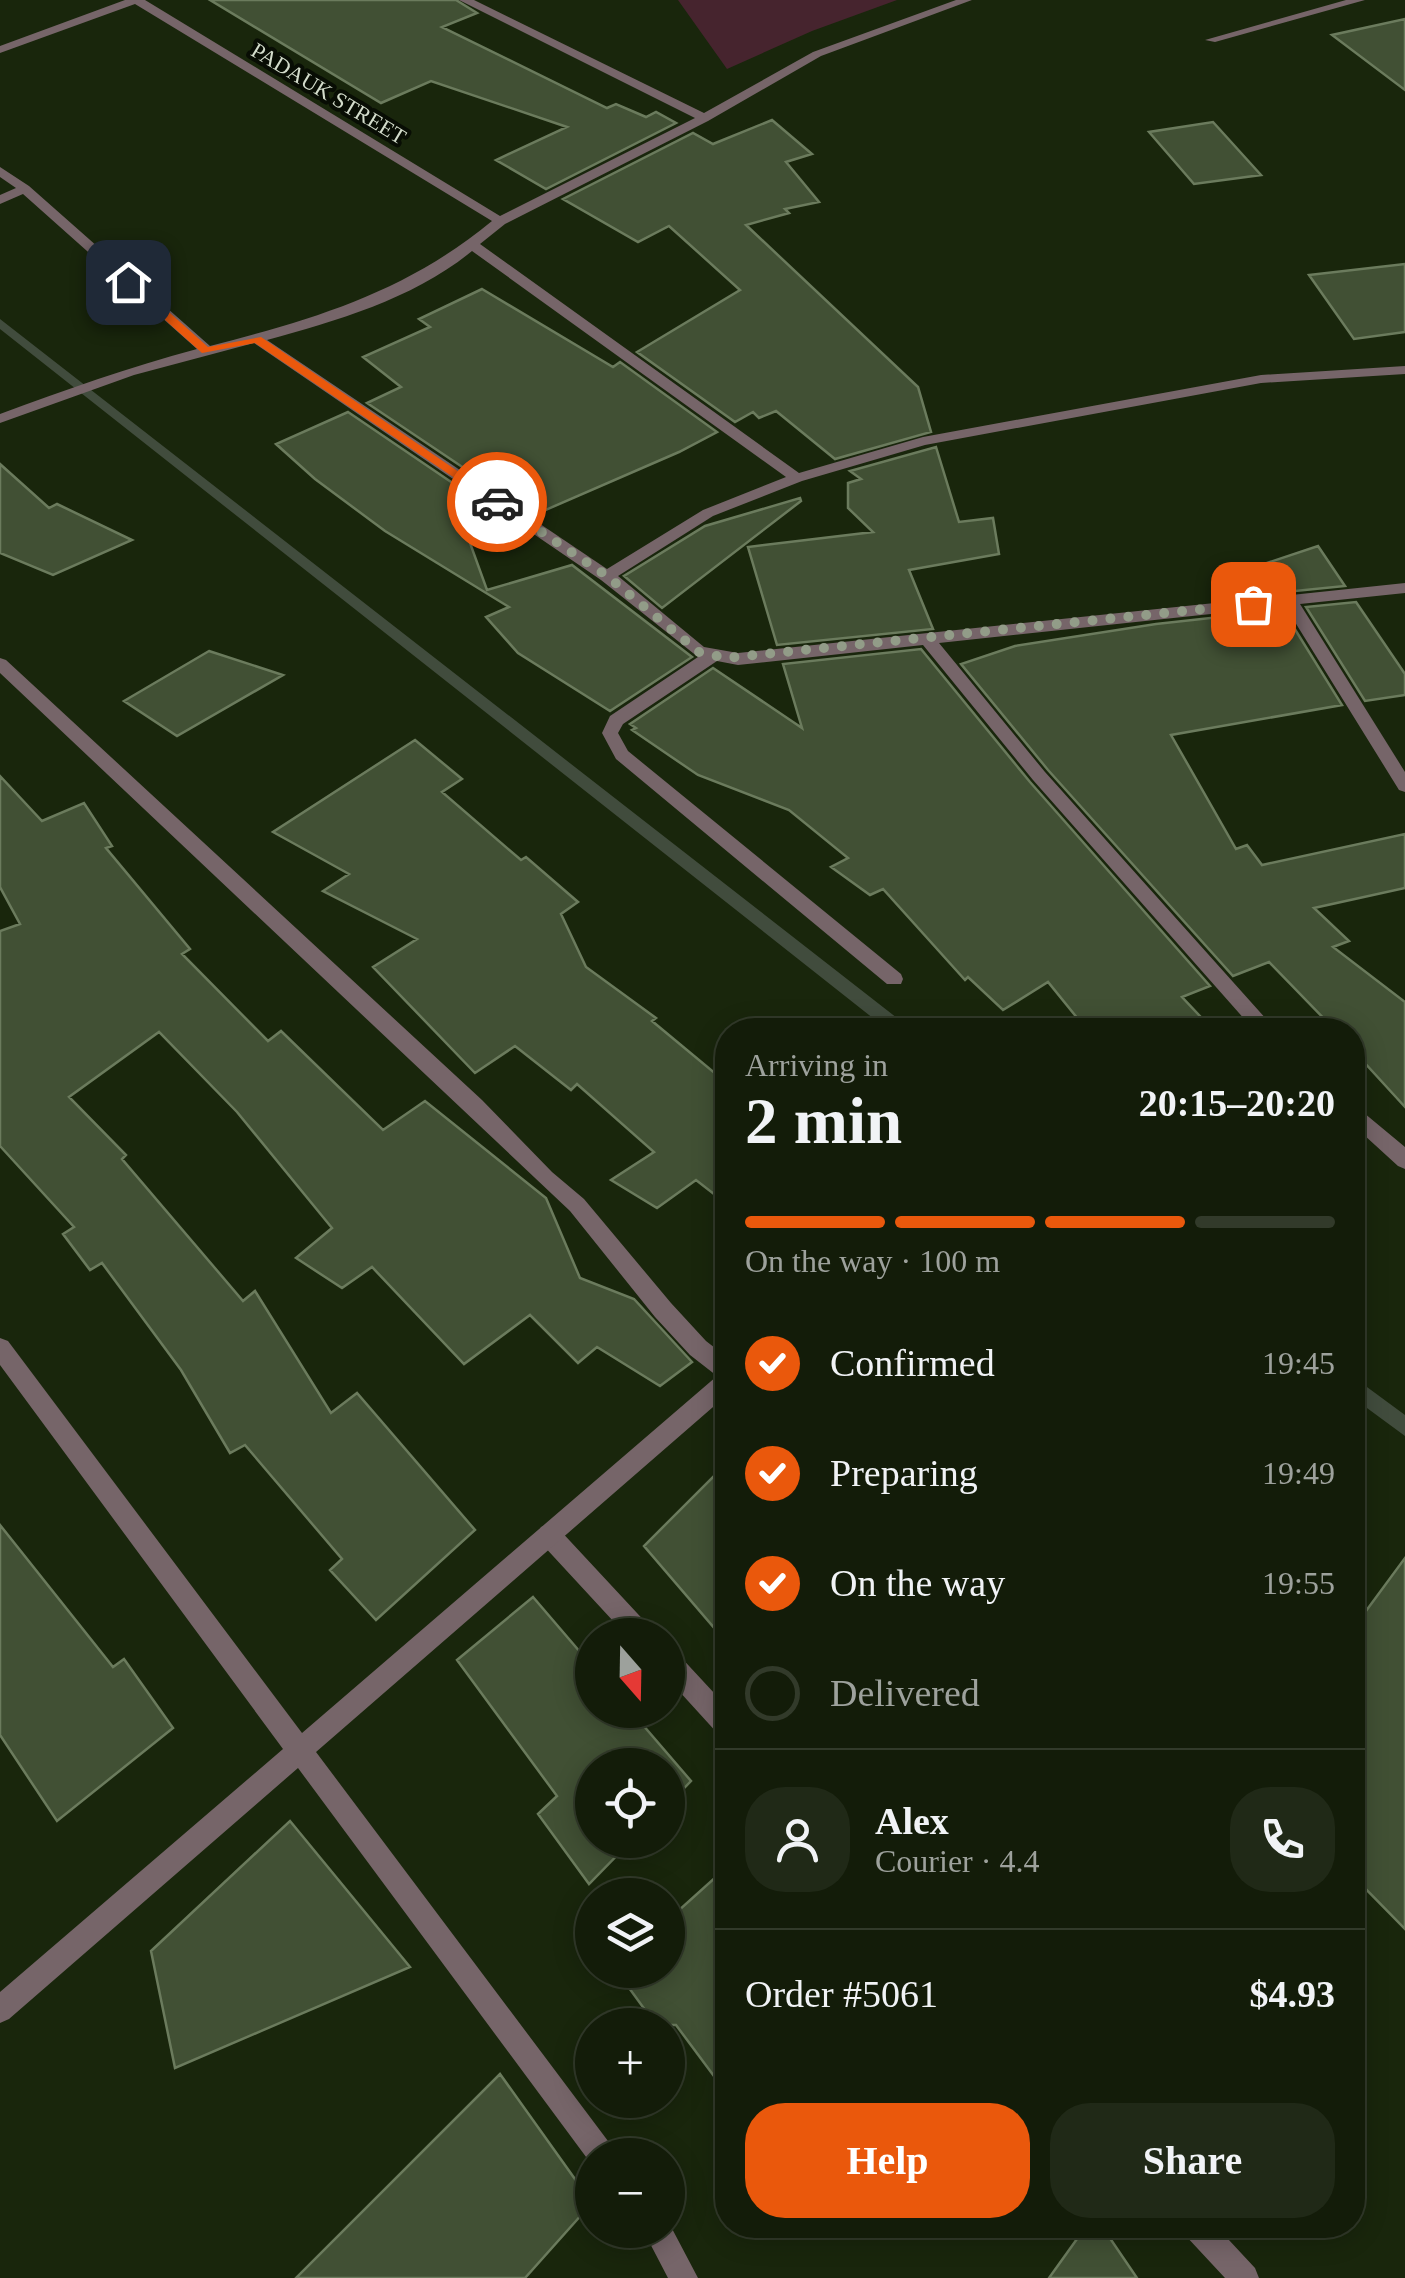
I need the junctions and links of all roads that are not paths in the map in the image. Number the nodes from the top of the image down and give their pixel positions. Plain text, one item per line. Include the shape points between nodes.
1 (136, 0) edge
2 (465, 0) edge
3 (966, 0) edge
4 (1359, 0) edge
5 (1212, 40) dead end
6 (0, 50) edge
7 (704, 118) junction
8 (0, 171) edge
9 (25, 189) junction
10 (0, 200) edge
11 (500, 221) junction
12 (474, 246) junction
13 (257, 340) junction
14 (206, 350) junction
15 (1405, 370) edge
16 (0, 419) edge
17 (797, 478) junction
18 (607, 576) junction
19 (1405, 588) edge
20 (1289, 600) junction
21 (927, 639) junction
22 (712, 656) junction
23 (0, 664) edge
24 (1405, 786) edge
25 (894, 979) dead end
26 (1255, 1018) edge
27 (1365, 1123) edge
28 (1405, 1160) edge
29 (0, 1348) edge
30 (715, 1361) edge
31 (715, 1391) edge
32 (549, 1535) junction
33 (626, 1618) edge
34 (685, 1680) edge
35 (715, 1712) edge
36 (299, 1750) junction
37 (0, 2010) edge
38 (588, 2138) edge
39 (1207, 2238) edge
40 (667, 2248) edge
41 (684, 2278) edge
42 (1244, 2278) edge

1 - 6 street
1 - 11 street, PADAUK STREET
2 - 7 street
3 - 7 street via 817,54
4 - 5 street
7 - 11 street
8 - 9 street
9 - 10 street
9 - 14 street
11 - 12 street
12 - 13 street via 356,310
12 - 17 street
13 - 14 street
13 - 18 street
14 - 16 street
15 - 17 street via 1261,379 923,441
17 - 18 street via 708,512
18 - 22 street
19 - 20 street
20 - 21 street
20 - 24 street
21 - 22 street via 738,659
21 - 26 street via 1038,776
22 - 25 street via 616,720 610,734 622,754
23 - 30 street via 577,1205
27 - 28 street
29 - 36 street
31 - 32 street
32 - 33 street
32 - 36 street
34 - 35 street
36 - 37 street
36 - 38 street
39 - 42 street
40 - 41 street

